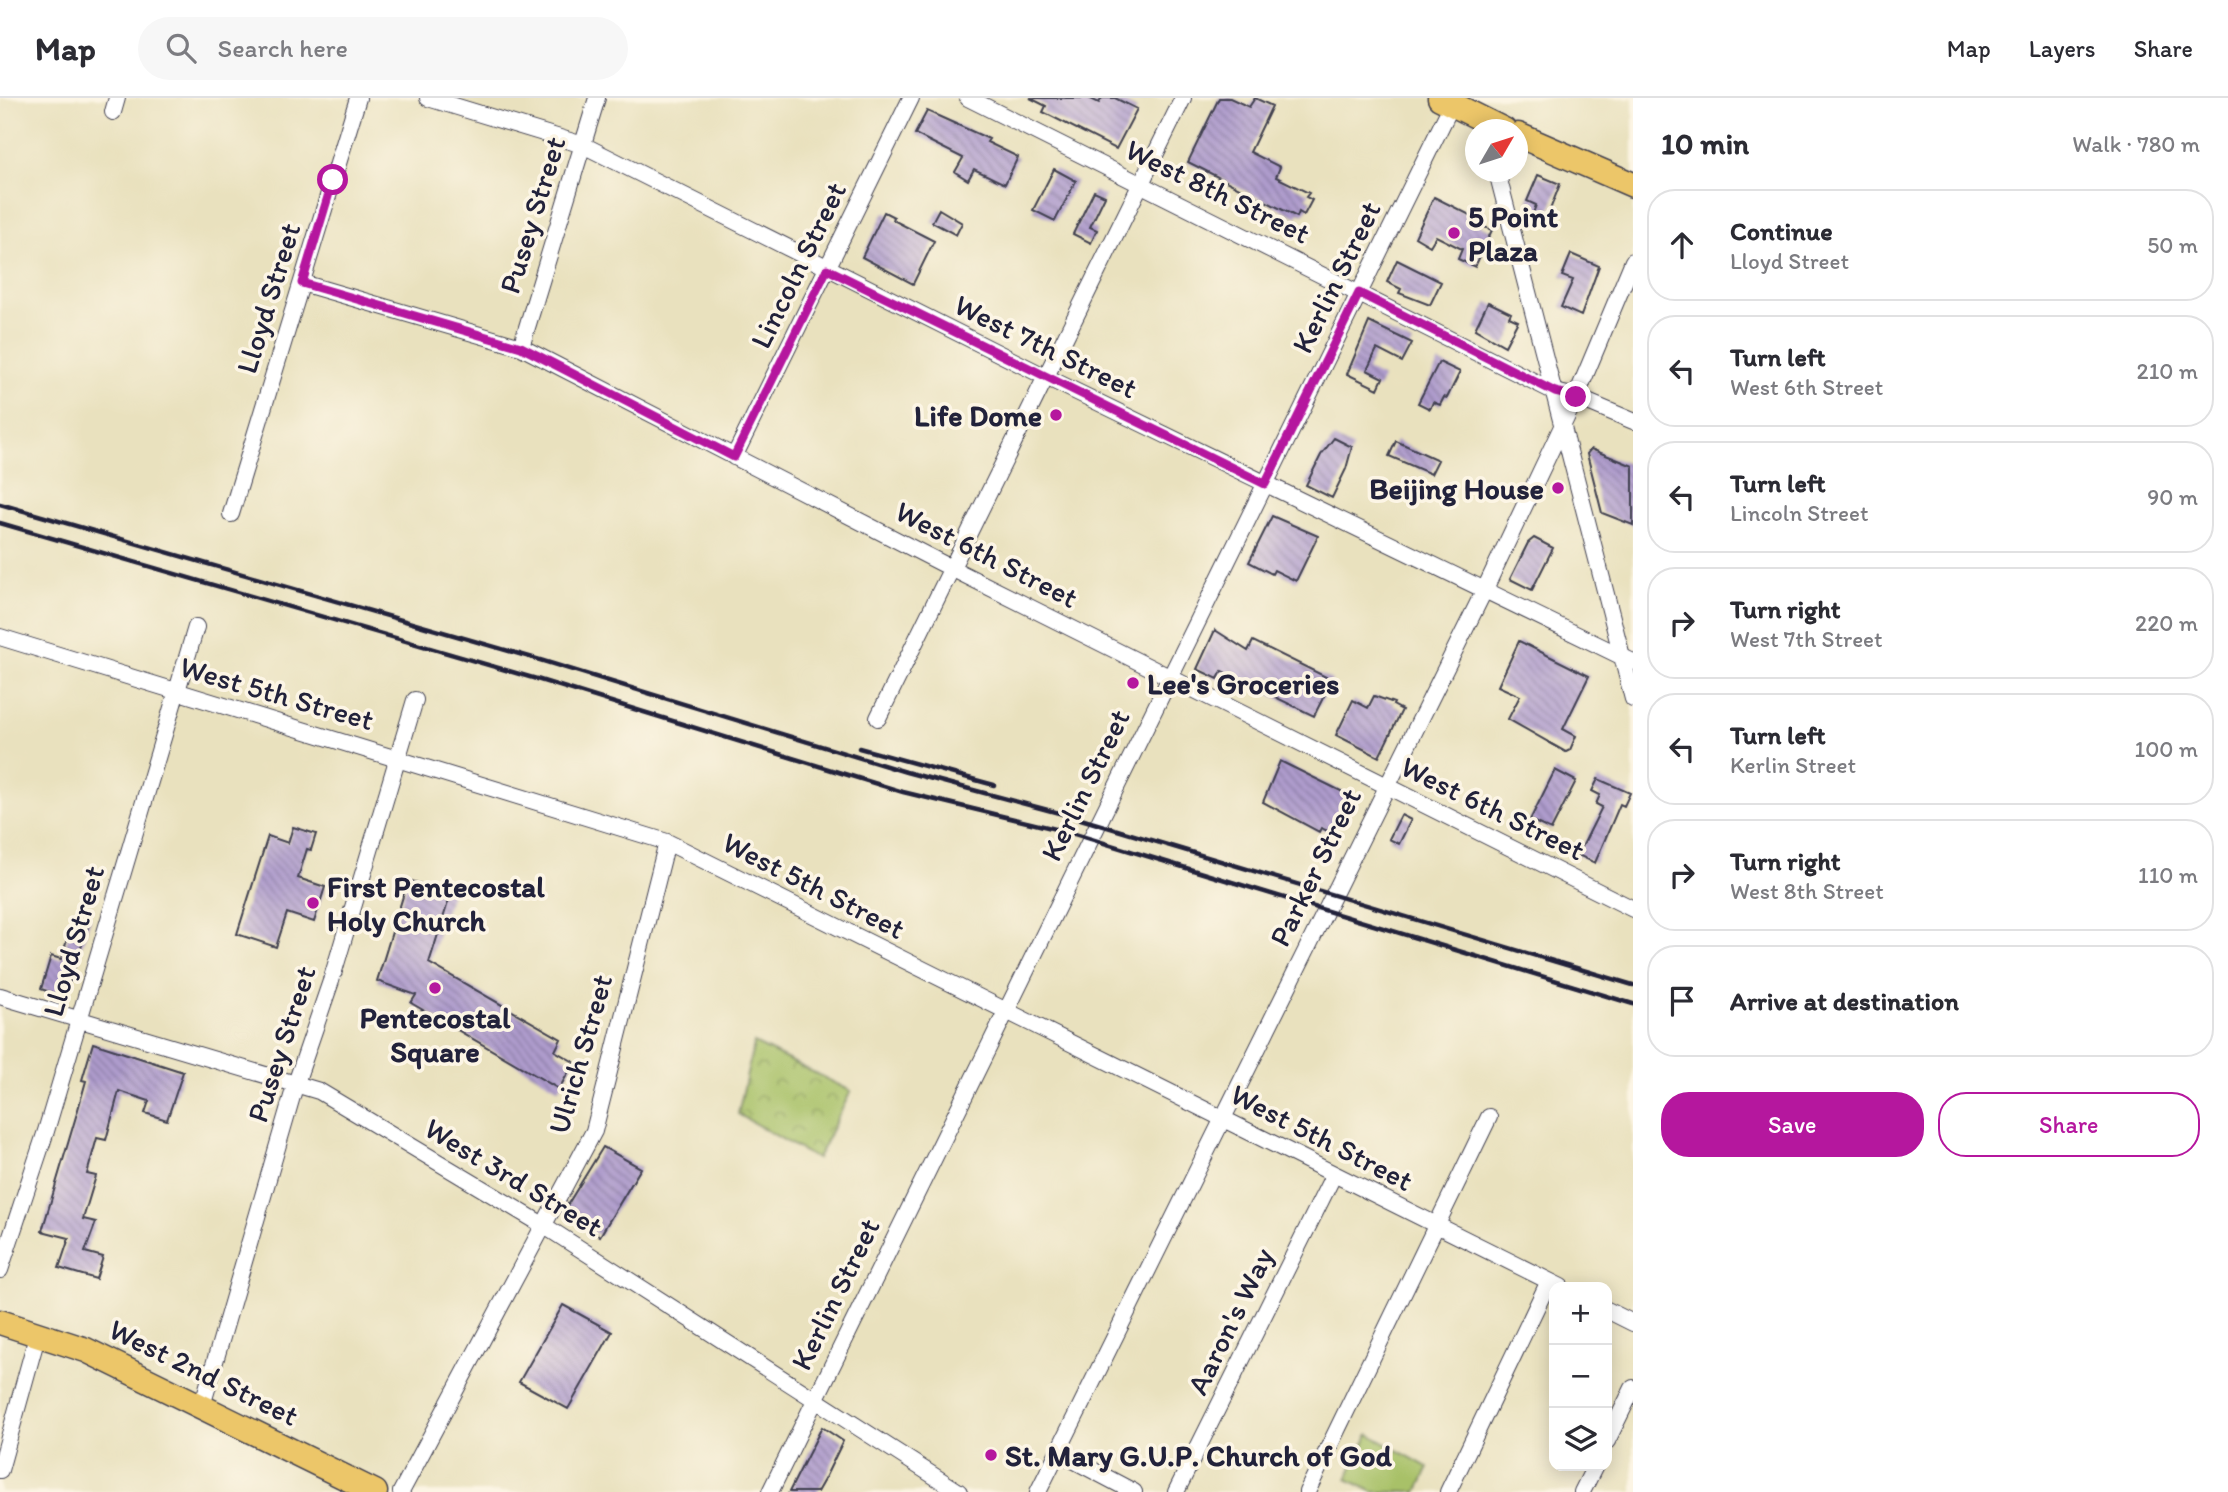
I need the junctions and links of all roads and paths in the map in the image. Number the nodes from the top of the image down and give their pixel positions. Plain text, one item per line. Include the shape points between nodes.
1 (358, 98) edge
2 (428, 98) edge
3 (597, 98) edge
4 (911, 98) edge
5 (968, 98) edge
6 (1183, 98) edge
7 (1446, 101) edge
8 (1488, 119) edge
9 (1528, 140) edge
10 (583, 145) junction
11 (1500, 182) edge
12 (1140, 184) junction
13 (1633, 185) edge
14 (1633, 261) edge
15 (827, 269) junction
16 (302, 283) junction
17 (1359, 293) junction
18 (521, 347) junction
19 (1046, 377) junction
20 (1555, 392) junction
21 (1576, 397) junction
22 (1563, 421) junction
23 (1633, 421) edge
24 (734, 457) junction
25 (1265, 484) junction
26 (231, 514) dead end
27 (951, 568) junction
28 (1484, 591) junction
29 (196, 627) dead end
30 (0, 637) edge
31 (1628, 660) edge
32 (1170, 677) junction
33 (175, 693) junction
34 (1633, 699) edge
35 (415, 700) dead end
36 (877, 718) dead end
37 (399, 758) junction
38 (1386, 786) junction
39 (667, 842) junction
40 (1633, 909) edge
41 (0, 996) edge
42 (1005, 1011) junction
43 (80, 1020) junction
44 (295, 1086) junction
45 (1489, 1117) dead end
46 (1225, 1119) junction
47 (1334, 1174) junction
48 (543, 1225) junction
49 (1438, 1226) junction
50 (0, 1270) edge
51 (1551, 1282) edge
52 (1549, 1296) edge
53 (1612, 1312) edge
54 (0, 1322) edge
55 (1633, 1323) edge
56 (38, 1333) junction
57 (1633, 1388) edge
58 (814, 1399) junction
59 (202, 1406) junction
60 (1612, 1431) edge
61 (1058, 1452) junction
62 (0, 1470) edge
63 (1592, 1471) edge
64 (375, 1492) edge
65 (401, 1492) edge
66 (770, 1492) edge
67 (959, 1492) edge
68 (1038, 1492) edge
69 (1134, 1492) edge
70 (1176, 1492) edge
71 (1307, 1492) edge
72 (1447, 1492) edge
73 (1582, 1492) edge

1 - 16 street, Lloyd Street
2 - 10 street, West 7th Street
3 - 10 street, Pusey Street
4 - 15 street, Lincoln Street
5 - 12 street, West 8th Street
6 - 12 street
7 - 8 main road
7 - 17 street, Kerlin Street
9 - 13 main road
10 - 15 street, West 7th Street
10 - 18 street, Pusey Street
11 - 20 street
12 - 17 street, West 8th Street
12 - 19 street
14 - 21 street, Parker Street
15 - 19 street, West 7th Street
15 - 24 street, Lincoln Street
16 - 18 street, West 6th Street
16 - 26 street, Lloyd Street
17 - 20 street, West 8th Street
17 - 25 street, Kerlin Street
18 - 24 street, West 6th Street
19 - 25 street, West 7th Street
19 - 27 street
20 - 21 street, West 8th Street
20 - 22 street
21 - 22 street, Parker Street
21 - 23 street, West 8th Street
22 - 28 street, Parker Street
22 - 31 street
24 - 27 street, West 6th Street
25 - 28 street, West 7th Street
25 - 32 street, Kerlin Street
27 - 32 street, West 6th Street
27 - 36 street
28 - 31 street, West 7th Street
28 - 38 street, Parker Street
29 - 33 street, Lloyd Street
30 - 33 street, West 5th Street
31 - 34 street
32 - 38 street, West 6th Street
32 - 42 street, Kerlin Street
33 - 37 street, West 5th Street
33 - 43 street, Lloyd Street
35 - 37 street, Pusey Street
37 - 39 street, West 5th Street
37 - 44 street, Pusey Street
38 - 40 street, West 6th Street
38 - 46 street, Parker Street
39 - 42 street, West 5th Street
39 - 48 street, Ulrich Street via 594,1130
41 - 43 street, West 3rd Street
42 - 46 street, West 5th Street
42 - 58 street, Kerlin Street
43 - 44 street, West 3rd Street
43 - 50 street, Lloyd Street
44 - 48 street, West 3rd Street via 319,1091
44 - 59 street, Pusey Street
45 - 49 street
46 - 47 street, West 5th Street
46 - 61 street, Parker Street
47 - 49 street, West 5th Street
47 - 70 street, Aaron's Way
48 - 58 street, West 3rd Street
48 - 65 street, Ulrich Street
49 - 51 street, West 5th Street
49 - 71 street
52 - 72 street
53 - 55 street
54 - 56 main road, West 2nd Street
56 - 59 main road, West 2nd Street via 86,1350
56 - 62 street
57 - 60 street
58 - 66 street, Kerlin Street
58 - 67 street, West 3rd Street
59 - 64 main road, West 2nd Street
61 - 68 street, Parker Street
61 - 69 street
63 - 73 street

